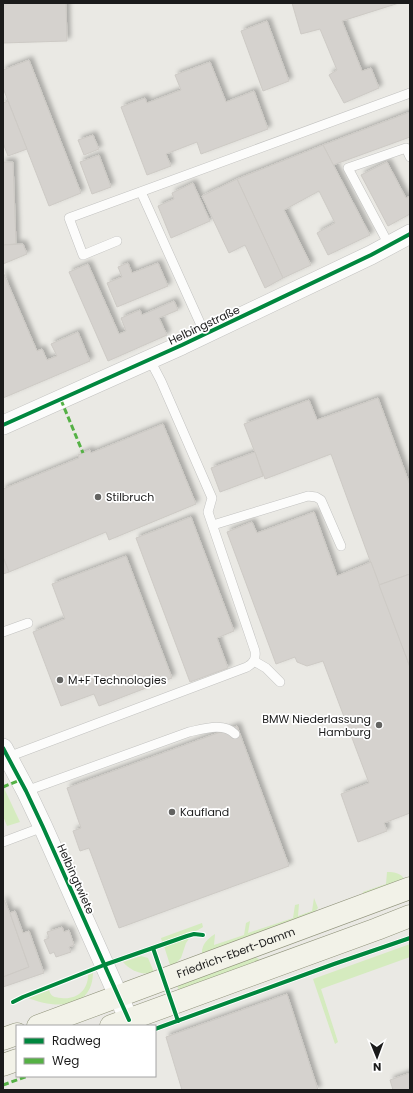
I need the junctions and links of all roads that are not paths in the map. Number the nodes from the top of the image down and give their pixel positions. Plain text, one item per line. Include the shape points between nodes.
1 (410, 93) edge
2 (410, 157) edge
3 (141, 192) junction
4 (410, 234) edge
5 (117, 241) dead end
6 (389, 246) junction
7 (205, 334) junction
8 (150, 360) junction
9 (3, 425) edge
10 (213, 525) junction
11 (341, 546) dead end
12 (28, 623) dead end
13 (3, 632) edge
14 (254, 661) junction
15 (280, 682) dead end
16 (234, 734) dead end
17 (6, 752) edge
18 (26, 791) junction
19 (43, 827) junction
20 (3, 842) edge
21 (410, 888) edge
22 (410, 916) edge
23 (118, 996) junction
24 (120, 1023) edge
25 (41, 1025) edge
26 (16, 1034) edge
27 (3, 1039) edge
28 (16, 1060) edge
29 (3, 1065) edge

1 - 3 lane
2 - 6 lane via 406,148 348,168
3 - 5 lane via 69,218 83,255
3 - 7 lane
4 - 6 street, Helbingstraße
6 - 7 street, Helbingstraße
7 - 8 street, Helbingstraße
8 - 9 street, Helbingstraße
8 - 10 lane via 162,381 212,498 208,512
10 - 11 lane via 308,496 316,497 321,500
10 - 14 lane via 254,651
12 - 13 lane
14 - 15 lane via 266,668
14 - 17 lane via 247,667
16 - 18 lane via 231,730 213,727 188,732
17 - 18 street, Helbingtwiete
18 - 19 street, Helbingtwiete
19 - 20 lane
19 - 23 street, Helbingtwiete
21 - 23 main road, Friedrich-Ebert-Damm
22 - 24 main road
23 - 24 street, Helbingtwiete
23 - 25 main road, Friedrich-Ebert-Damm
26 - 27 main road
28 - 29 main road

